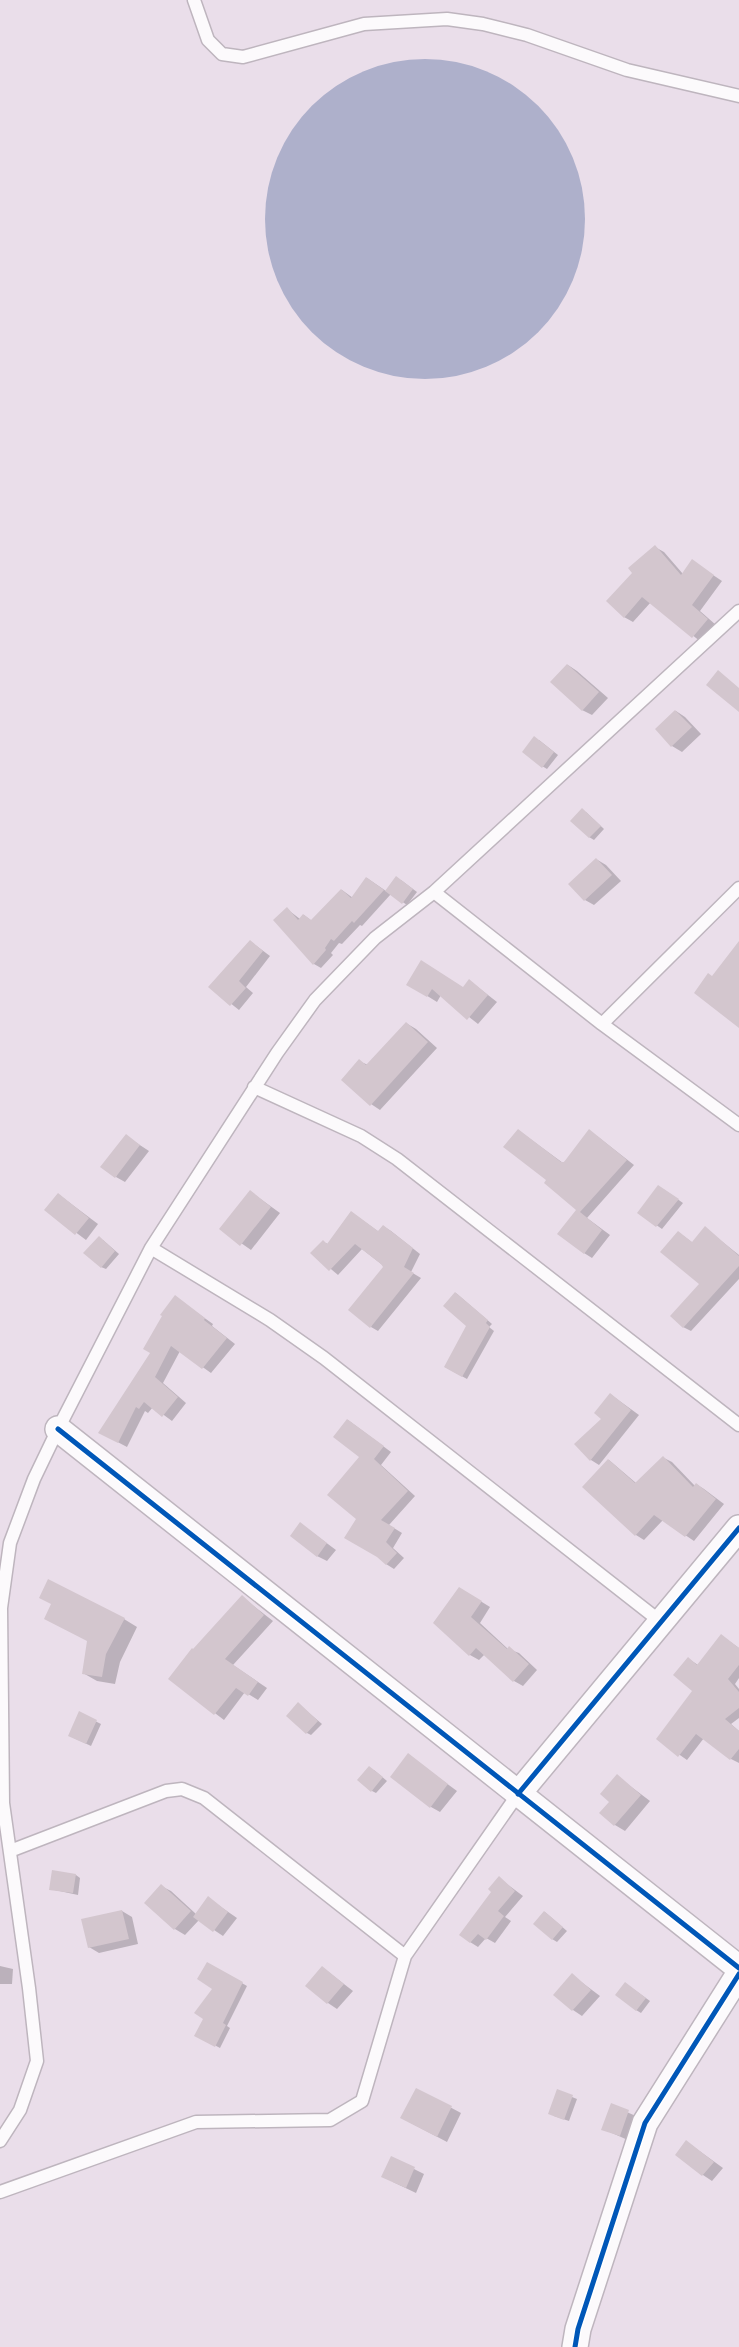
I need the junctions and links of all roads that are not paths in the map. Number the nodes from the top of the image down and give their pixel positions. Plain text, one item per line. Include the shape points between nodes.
1 (194, 0) edge
2 (739, 96) edge
3 (739, 610) edge
4 (739, 888) edge
5 (434, 892) junction
6 (602, 1024) junction
7 (254, 1087) junction
8 (739, 1125) edge
9 (151, 1248) junction
10 (739, 1425) edge
11 (58, 1429) junction
12 (739, 1528) edge
13 (661, 1622) junction
14 (518, 1794) junction
15 (10, 1851) junction
16 (405, 1956) junction
17 (739, 1968) edge
18 (739, 1974) edge
19 (0, 2141) edge
20 (0, 2192) edge
21 (575, 2347) edge

1 - 2 lane via 208,40 222,54 243,58 364,24 447,19 527,35 627,70
3 - 5 lane
4 - 6 lane
5 - 6 lane
5 - 7 lane via 375,938 315,1000
6 - 8 lane
7 - 9 lane
7 - 10 lane via 361,1136 397,1159
9 - 11 lane
9 - 13 lane via 270,1320 324,1358
11 - 14 street
11 - 15 lane via 34,1479 10,1543 1,1608 3,1803
12 - 13 street
13 - 14 street
14 - 16 lane
14 - 17 street
15 - 16 lane via 166,1791 182,1789 204,1798
15 - 19 lane via 37,2061 20,2110
16 - 20 lane via 362,2101 330,2120 196,2122
18 - 21 street via 644,2123

